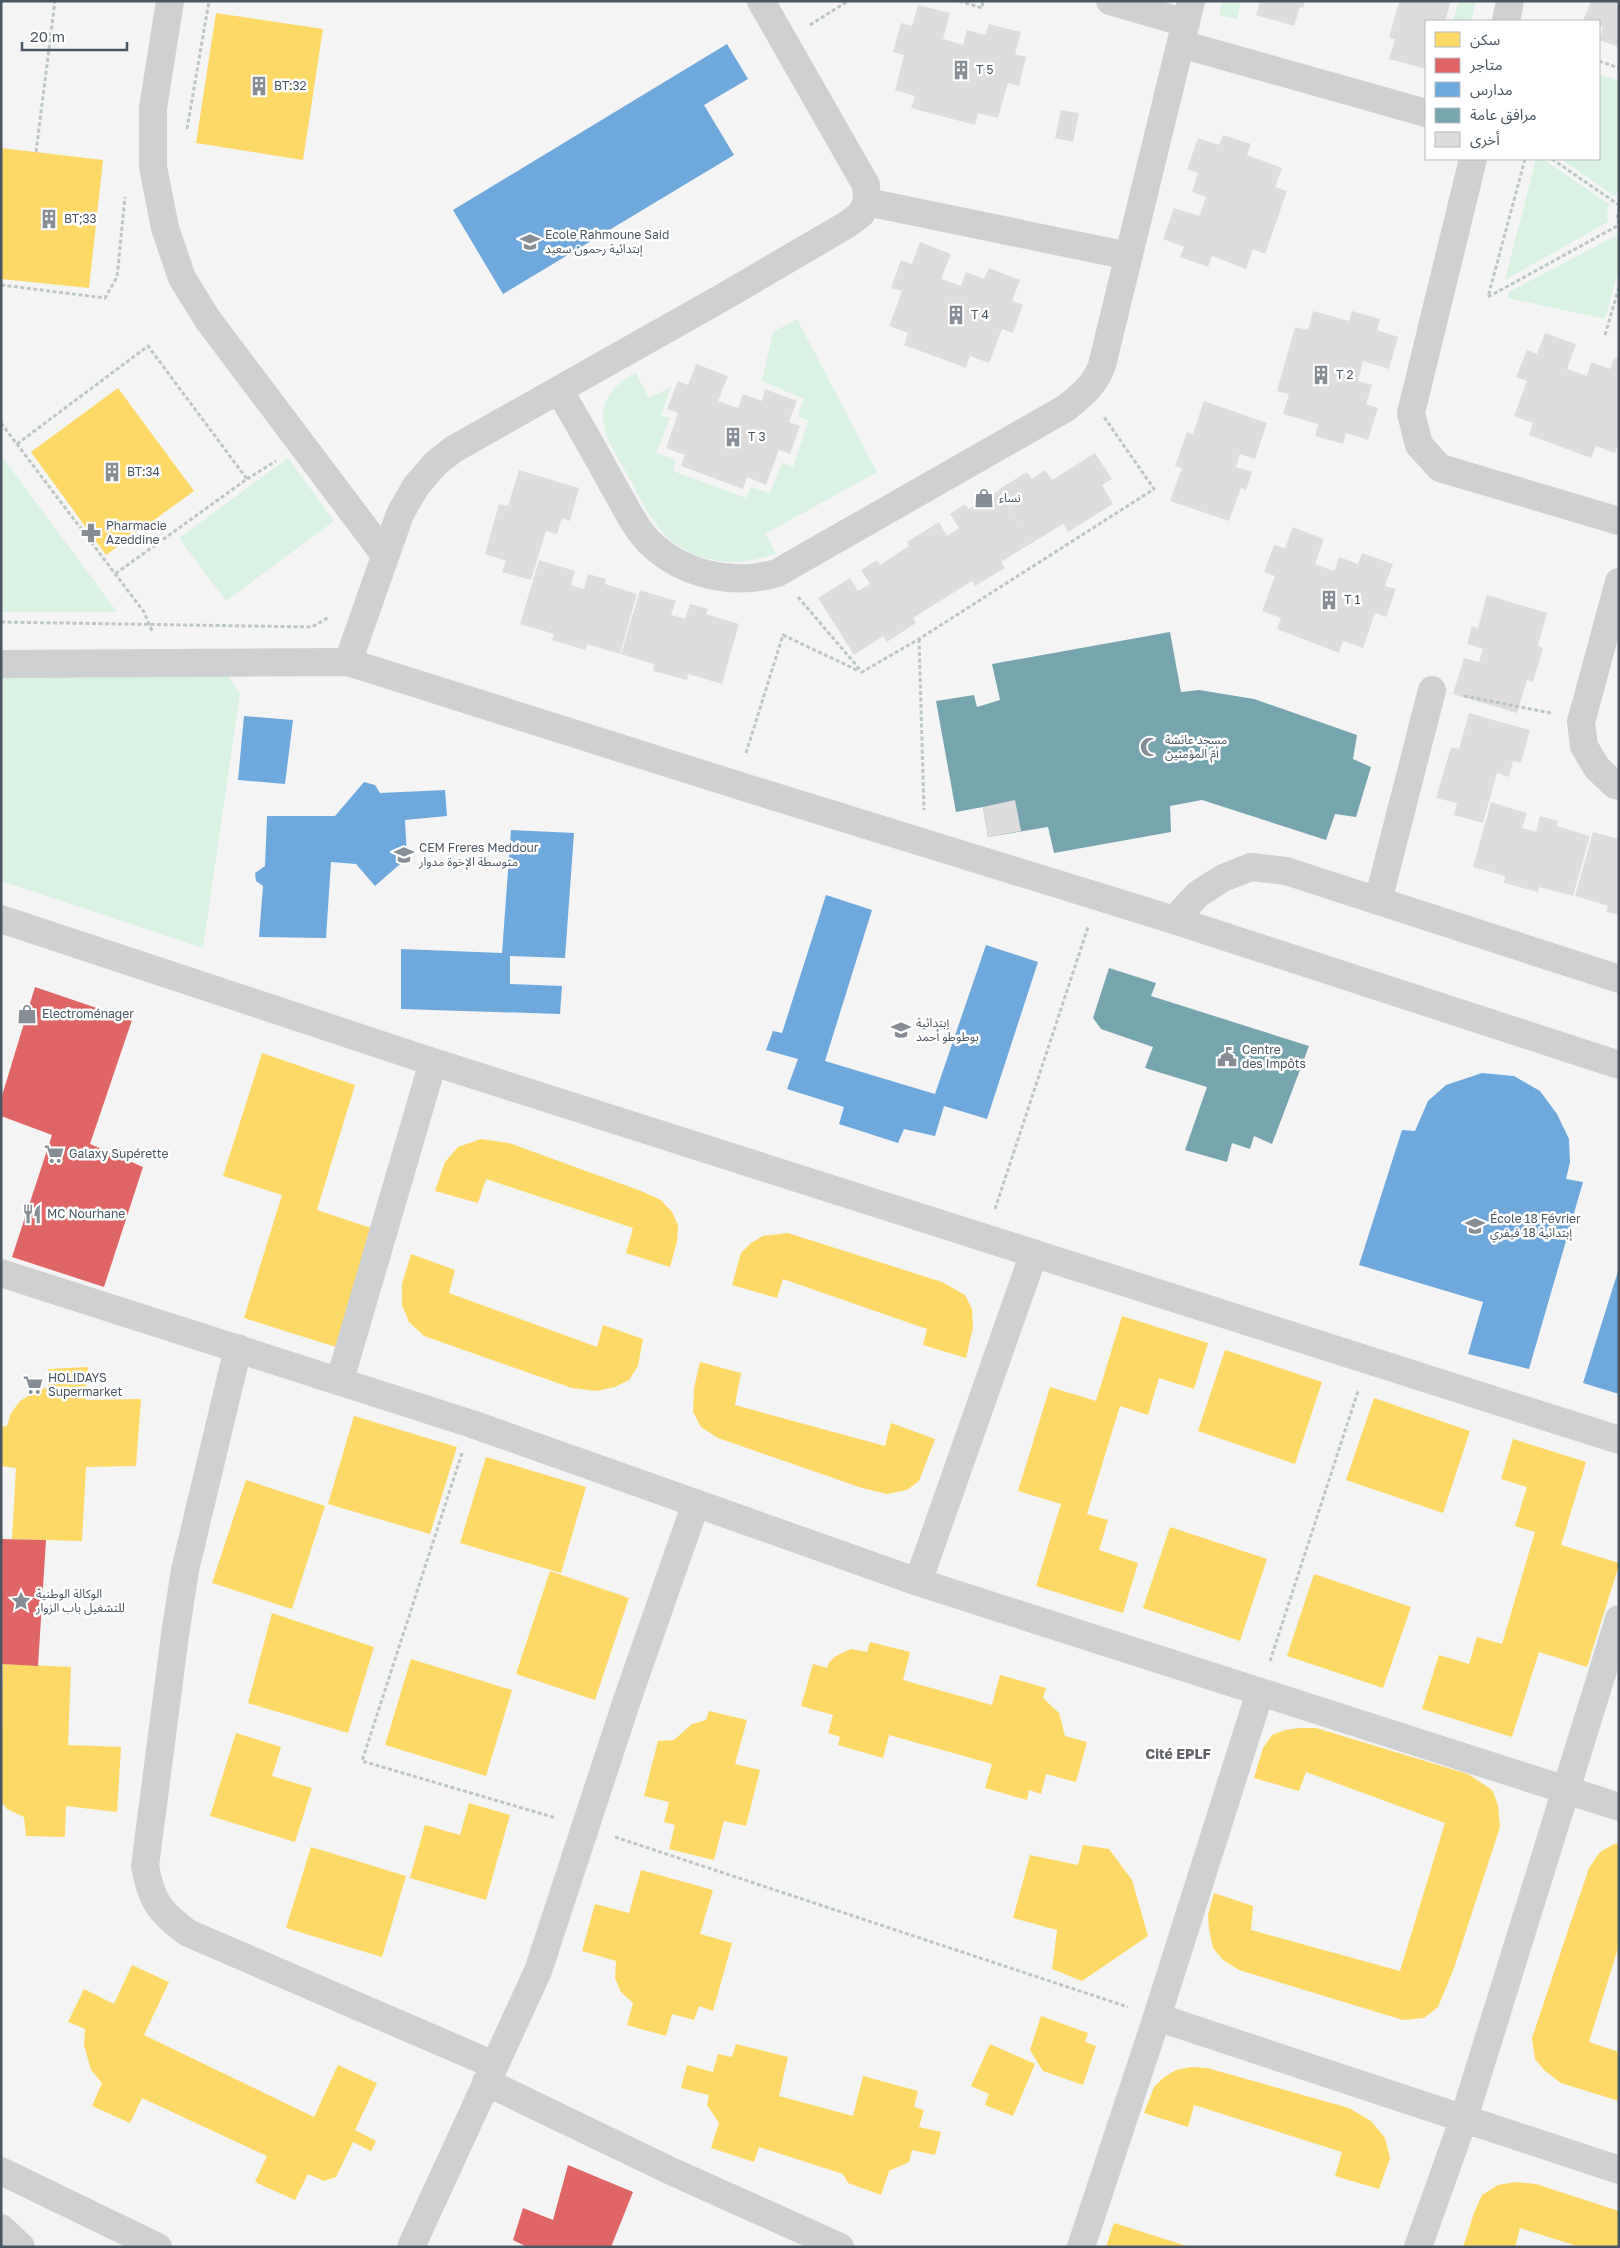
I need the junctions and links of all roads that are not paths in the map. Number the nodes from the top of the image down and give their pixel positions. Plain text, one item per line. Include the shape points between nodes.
1 (170, 1) edge
2 (761, 1) edge
3 (1110, 1) edge
4 (1510, 1) edge
5 (1506, 20) edge
6 (1186, 23) edge
7 (1425, 113) edge
8 (1473, 160) edge
9 (867, 202) junction
10 (1129, 256) junction
11 (560, 390) junction
12 (1619, 521) edge
13 (385, 555) junction
14 (1619, 582) edge
15 (348, 662) junction
16 (1, 664) edge
17 (1432, 690) road end
18 (1619, 786) edge
19 (1378, 901) junction
20 (1, 919) edge
21 (1174, 920) junction
22 (1619, 979) edge
23 (433, 1062) junction
24 (1619, 1065) edge
25 (1034, 1253) junction
26 (1, 1273) edge
27 (238, 1348) junction
28 (340, 1380) junction
29 (1619, 1440) edge
30 (696, 1503) junction
31 (918, 1582) junction
32 (1619, 1619) edge
33 (1260, 1692) junction
34 (1567, 1791) junction
35 (1619, 1807) edge
36 (1157, 2016) junction
37 (490, 2073) junction
38 (1464, 2118) junction
39 (1619, 2170) edge
40 (1, 2171) edge
41 (1, 2228) edge
42 (21, 2247) edge
43 (158, 2247) edge
44 (411, 2247) edge
45 (840, 2247) edge
46 (1082, 2247) edge
47 (1418, 2247) edge

1 - 13 street via 153,108 153,167 165,228 182,278 208,320
2 - 9 street via 856,166 866,185
3 - 6 street
4 - 5 street
6 - 7 street
6 - 10 street
8 - 12 street via 1411,413 1419,445 1440,468
9 - 10 street
9 - 11 street via 861,214 848,224
10 - 11 street via 1102,365 1086,392 1066,408 777,573 762,578 706,574 675,561 649,542 632,519
11 - 13 street via 454,449 436,463 416,486 400,514
13 - 15 street
14 - 18 street via 1581,722 1584,746 1597,768
15 - 16 street
15 - 21 street
17 - 19 street
19 - 21 street via 1286,871 1251,867 1223,878 1198,894
19 - 22 street
20 - 23 street
21 - 24 street
23 - 25 street
23 - 28 street
25 - 29 street
25 - 31 street
26 - 27 street
27 - 28 street
27 - 37 street via 187,1561 176,1625 145,1866 150,1891 166,1918 188,1933
28 - 30 street
30 - 31 street
30 - 37 street via 538,1971
31 - 33 street
32 - 34 street
33 - 34 street
33 - 36 street
34 - 35 street
34 - 38 street
36 - 38 street
36 - 46 street
37 - 44 street
37 - 45 street via 673,2172
38 - 39 street
38 - 47 street
40 - 43 street
41 - 42 street

